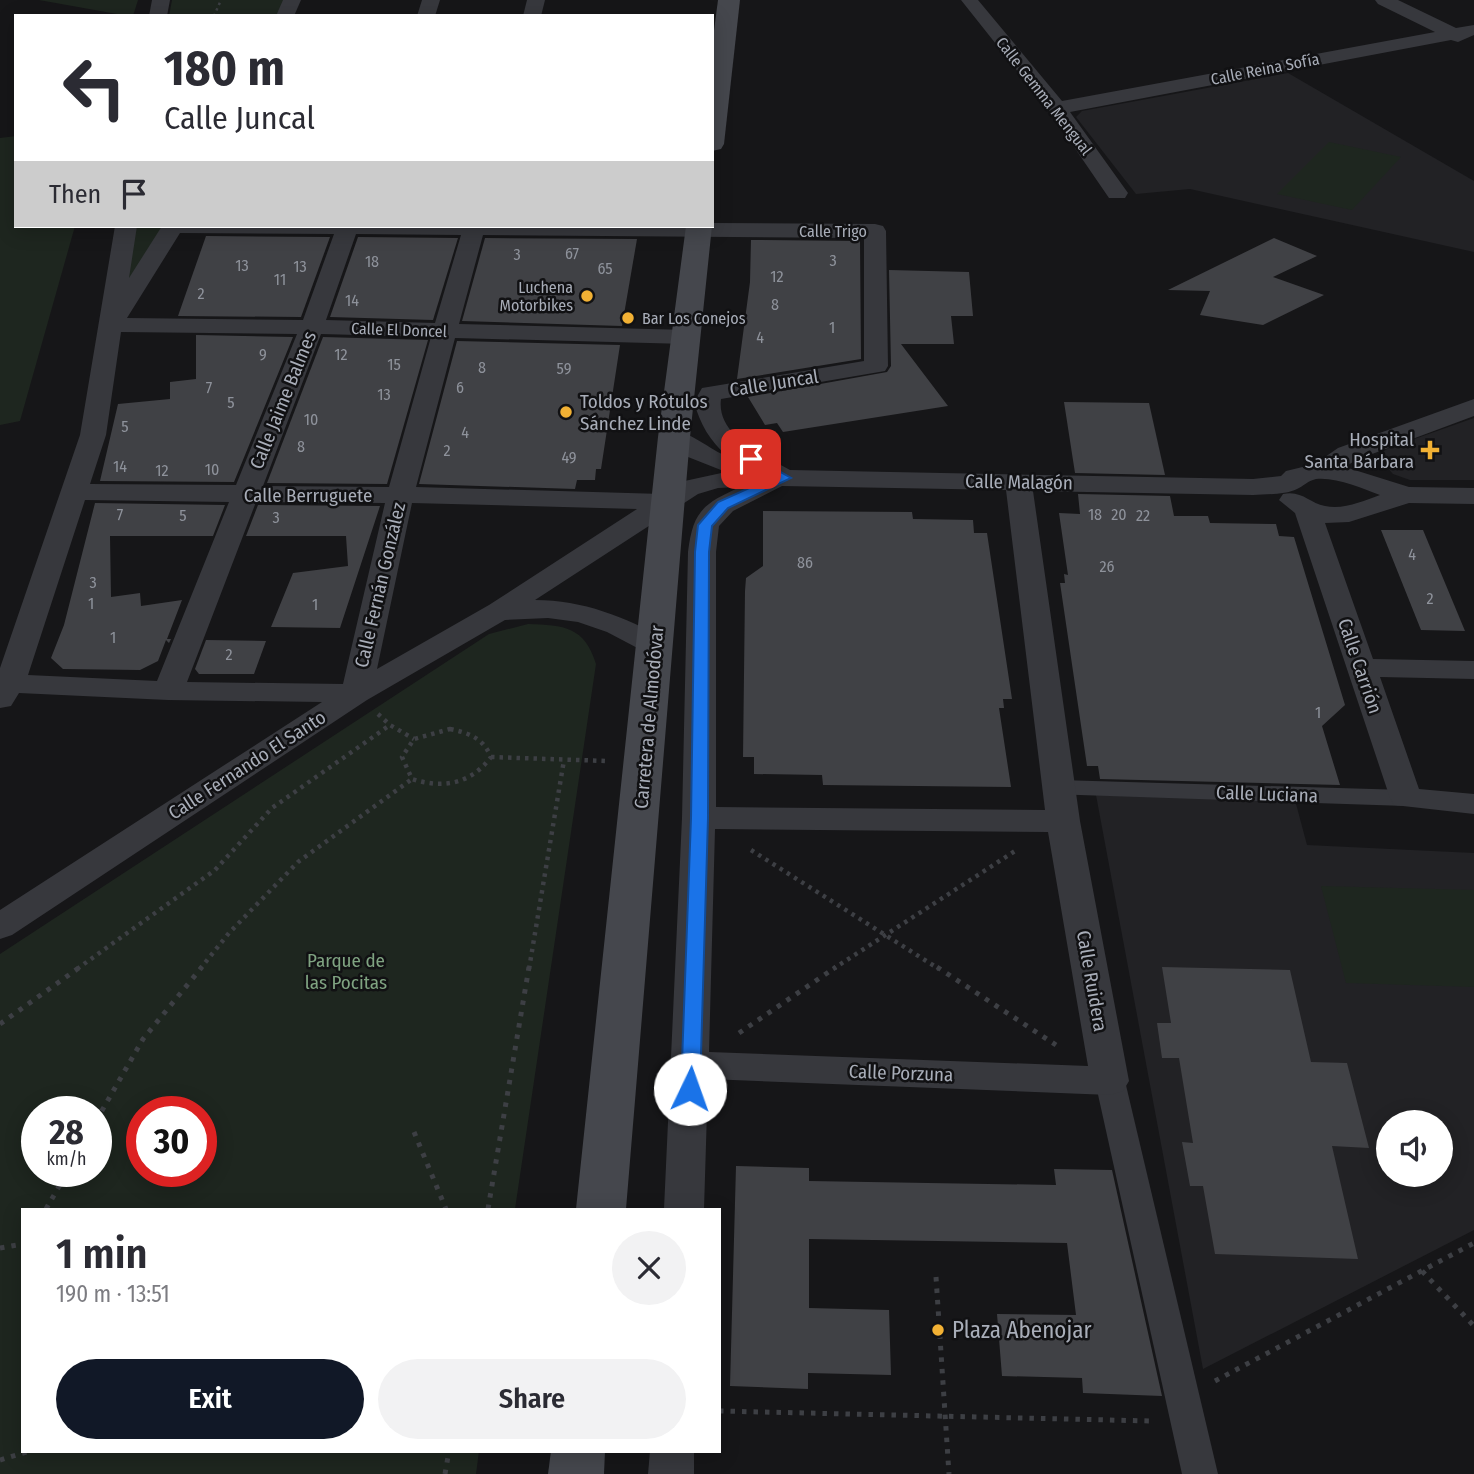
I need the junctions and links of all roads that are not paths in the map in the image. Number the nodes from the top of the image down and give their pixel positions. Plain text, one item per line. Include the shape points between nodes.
1 (1384, 0) edge
2 (1407, 0) edge
3 (969, 1) edge
4 (723, 14) edge
5 (1469, 34) edge
6 (716, 89) edge
7 (1057, 108) junction
8 (714, 116) edge
9 (1117, 193) dead end
10 (126, 228) edge
11 (172, 228) edge
12 (348, 228) edge
13 (474, 228) edge
14 (699, 228) edge
15 (111, 325) junction
16 (312, 327) junction
17 (443, 331) junction
18 (687, 337) junction
19 (876, 366) joint
20 (1474, 407) edge
21 (673, 449) junction
22 (784, 478) junction
23 (1358, 480) junction
24 (1018, 482) junction
25 (74, 492) junction
26 (246, 495) junction
27 (400, 495) junction
28 (1474, 496) edge
29 (668, 503) junction
30 (1300, 506) junction
31 (499, 611) junction
32 (656, 646) junction
33 (1360, 668) junction
34 (1474, 670) edge
35 (5, 691) edge
36 (168, 691) junction
37 (356, 693) junction
38 (1059, 789) junction
39 (1406, 798) junction
40 (1474, 804) edge
41 (699, 818) junction
42 (1063, 821) junction
43 (0, 927) edge
44 (692, 1065) junction
45 (1110, 1081) junction
46 (601, 1208) edge
47 (684, 1208) edge
48 (578, 1453) edge
49 (672, 1453) edge
50 (576, 1474) edge
51 (671, 1474) edge
52 (1200, 1474) edge

1 - 5 street
2 - 5 street
3 - 7 street, Calle Gemma Mengual
4 - 6 main road
5 - 7 street, Calle Reina Sofía
6 - 8 main road
7 - 9 street, Calle Gemma Mengual
10 - 15 street
11 - 15 street
12 - 16 street, Calle Jaime Balmes
13 - 14 street
13 - 17 street, Calle Fernán González
14 - 18 main road, Carretera de Almodóvar
14 - 19 street, Calle Trigo via 874,231
15 - 16 street, Calle El Doncel
15 - 25 street via 93,435
16 - 17 street, Calle El Doncel
16 - 26 street, Calle Jaime Balmes
17 - 18 street, Calle El Doncel
17 - 27 street, Calle Fernán González
18 - 21 main road, Carretera de Almodóvar
19 - 22 street, Calle Juncal via 711,393 707,402 717,433 734,450
20 - 23 street
21 - 22 street, Calle Malagón via 691,470
21 - 29 main road, Carretera de Almodóvar
22 - 24 street, Calle Malagón
22 - 29 street, Calle Malagón via 724,486
22 - 41 street via 723,505 705,525
23 - 28 street via 1406,495
23 - 30 street via 1352,515 1337,516
23 - 30 street via 1322,471 1295,477
24 - 30 street, Calle Malagón via 1253,487
24 - 38 street, Calle Ruidera
25 - 26 street, Calle Berruguete
25 - 35 street
26 - 27 street, Calle Berruguete
26 - 36 street, Calle Jaime Balmes
27 - 29 street, Calle Berruguete
27 - 37 street, Calle Fernán González
29 - 31 street, Calle Fernando El Santo
29 - 32 main road, Carretera de Almodóvar
30 - 33 street, Calle Carrión
31 - 32 street, Calle Fernando El Santo via 535,608 594,616
31 - 37 street, Calle Fernando El Santo
32 - 46 main road, Carretera de Almodóvar
33 - 34 street
33 - 39 street, Calle Carrión
35 - 36 street, Calle Fernán González
36 - 37 street, Calle Fernán González
37 - 43 street, Calle Fernando El Santo
38 - 39 street, Calle Luciana
38 - 42 street, Calle Ruidera
39 - 40 street, Calle Luciana
41 - 42 street
41 - 44 street
42 - 45 street, Calle Ruidera
44 - 45 street, Calle Porzuna
44 - 47 street
45 - 52 street, Calle Ruidera
48 - 50 main road
49 - 51 street

